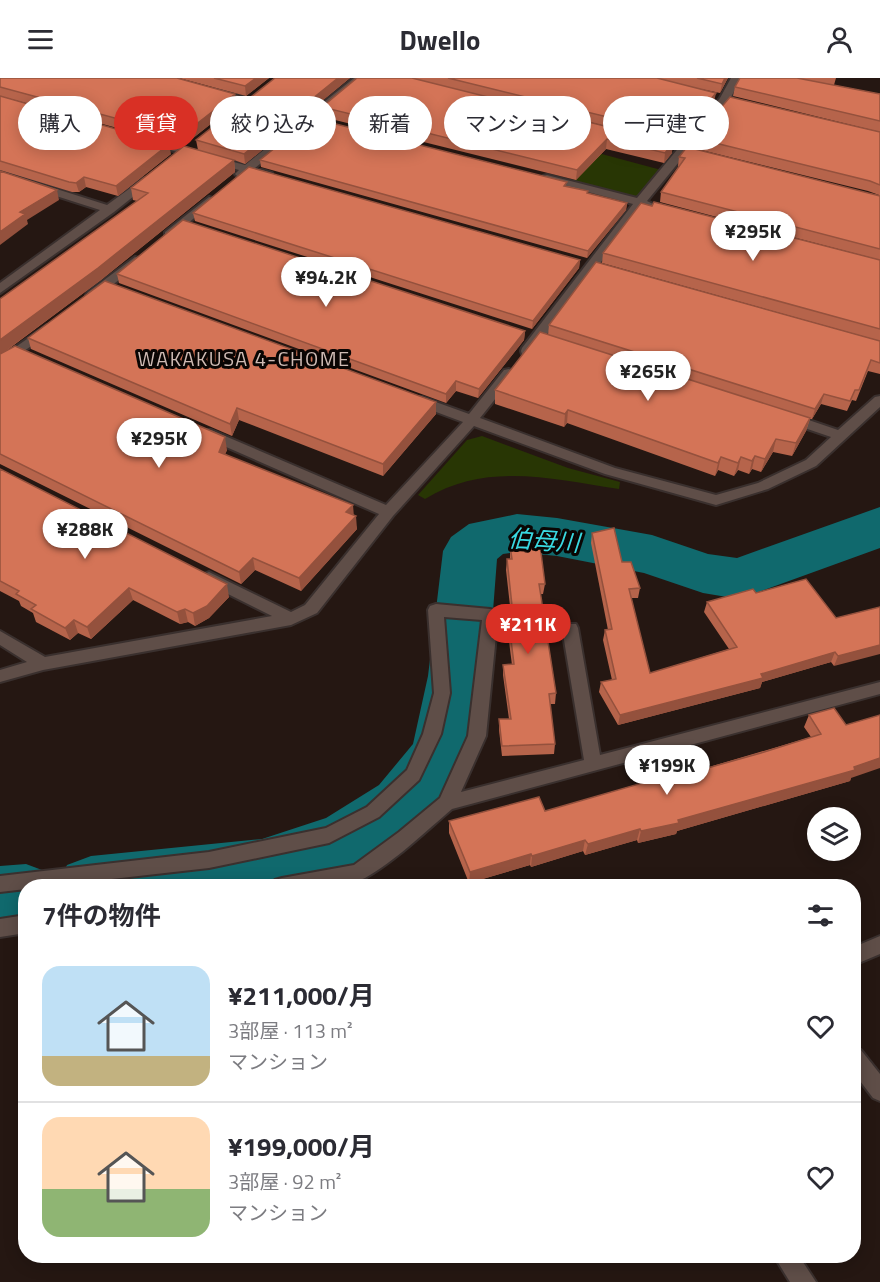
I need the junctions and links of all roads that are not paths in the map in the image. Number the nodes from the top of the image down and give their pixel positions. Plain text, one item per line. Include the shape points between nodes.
1 (360, 78) edge
2 (736, 78) edge
3 (204, 90) edge
4 (226, 96) edge
5 (177, 150) edge
6 (247, 169) junction
7 (0, 174) edge
8 (156, 174) edge
9 (537, 175) edge
10 (282, 179) edge
11 (639, 202) junction
12 (662, 208) edge
13 (110, 210) junction
14 (0, 276) edge
15 (12, 281) junction
16 (0, 289) edge
17 (83, 302) edge
18 (57, 322) edge
19 (0, 364) edge
20 (405, 395) edge
21 (880, 400) edge
22 (774, 414) edge
23 (472, 420) junction
24 (192, 427) edge
25 (841, 435) junction
26 (388, 512) junction
27 (198, 572) edge
28 (291, 619) junction
29 (570, 628) dead end
30 (0, 637) edge
31 (43, 664) junction
32 (0, 676) edge
33 (880, 688) edge
34 (593, 763) junction
35 (447, 803) junction
36 (44, 879) edge
37 (320, 879) edge
38 (18, 882) edge
39 (0, 884) edge
40 (18, 925) edge
41 (0, 928) edge
42 (880, 945) edge
43 (861, 953) edge
44 (861, 1066) edge
45 (880, 1091) edge
46 (790, 1263) edge
47 (804, 1282) edge

1 - 6 street via 316,120
2 - 11 street via 725,99
3 - 4 street
5 - 6 street
6 - 10 street
6 - 17 street via 188,225 153,247 112,287
7 - 13 street
8 - 13 street
9 - 11 street
11 - 12 street
11 - 23 street
13 - 15 street
14 - 15 street
15 - 16 street
18 - 19 street via 24,353
20 - 23 street
21 - 25 street
22 - 25 street
23 - 25 street via 610,471 716,500 763,486 811,463
23 - 26 street
24 - 26 street
26 - 28 street via 311,609
27 - 28 street
28 - 31 street
29 - 34 street
30 - 31 street
31 - 32 street
33 - 34 street
34 - 35 street
35 - 36 street via 477,736 490,615 436,610 442,693 432,734 413,775 373,812 329,835 209,860
35 - 37 street via 358,872
38 - 39 street
40 - 41 street
42 - 43 street
44 - 45 street
46 - 47 street

